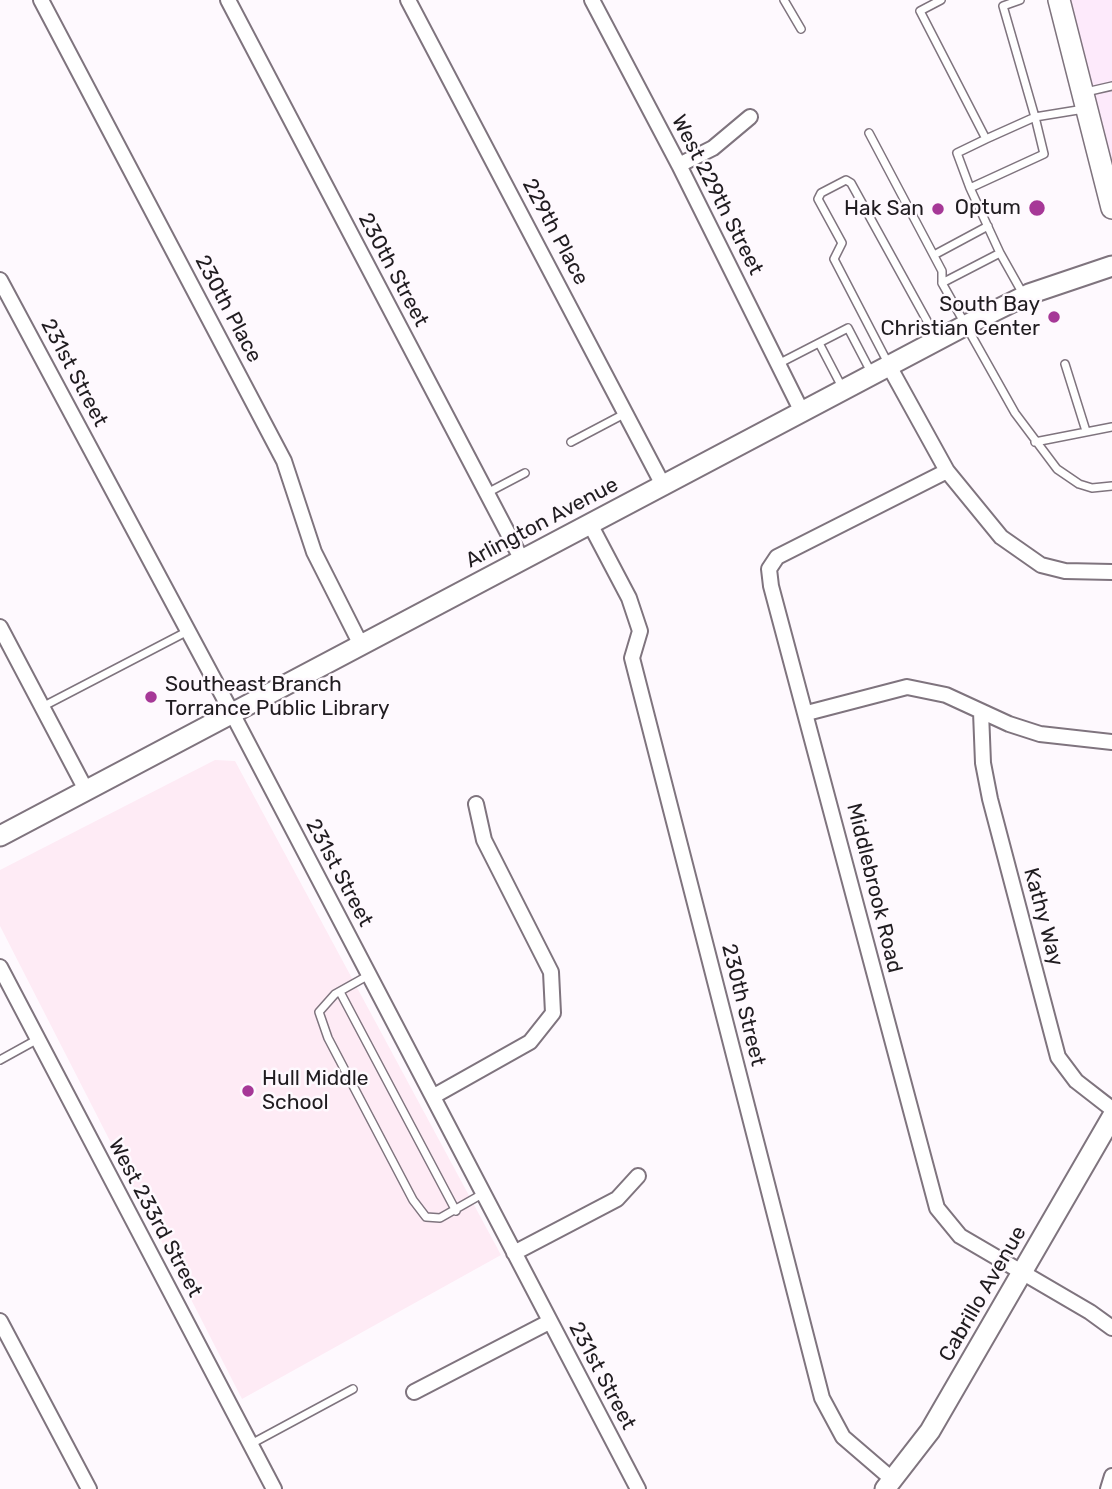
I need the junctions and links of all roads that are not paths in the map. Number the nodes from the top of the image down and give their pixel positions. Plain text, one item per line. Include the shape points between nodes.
1 (41, 0) edge
2 (228, 0) edge
3 (408, 0) edge
4 (592, 0) edge
5 (785, 0) edge
6 (941, 0) edge
7 (1020, 0) edge
8 (1063, 1) edge
9 (1003, 3) edge
10 (801, 29) dead end
11 (1112, 86) edge
12 (1084, 101) junction
13 (750, 117) dead end
14 (1035, 117) junction
15 (869, 133) dead end
16 (986, 139) junction
17 (1106, 160) edge
18 (680, 165) junction
19 (970, 188) junction
20 (1112, 208) edge
21 (988, 226) junction
22 (1000, 253) junction
23 (933, 255) junction
24 (1112, 266) edge
25 (0, 280) edge
26 (942, 283) junction
27 (1025, 296) junction
28 (966, 325) junction
29 (937, 340) junction
30 (819, 343) junction
31 (778, 364) junction
32 (1065, 364) dead end
33 (881, 370) junction
34 (844, 390) junction
35 (627, 412) junction
36 (802, 412) junction
37 (1112, 428) edge
38 (1086, 431) junction
39 (571, 442) dead end
40 (1035, 442) junction
41 (947, 471) junction
42 (525, 472) dead end
43 (663, 485) junction
44 (1112, 486) edge
45 (487, 493) junction
46 (590, 524) junction
47 (522, 560) junction
48 (1112, 572) edge
49 (0, 627) edge
50 (188, 631) junction
51 (360, 645) junction
52 (42, 707) junction
53 (981, 712) junction
54 (232, 713) junction
55 (807, 713) junction
56 (1112, 742) edge
57 (86, 790) junction
58 (476, 804) dead end
59 (0, 836) edge
60 (0, 967) edge
61 (369, 975) junction
62 (340, 992) junction
63 (38, 1039) junction
64 (0, 1060) edge
65 (434, 1096) junction
66 (1112, 1110) edge
67 (1112, 1116) edge
68 (638, 1177) dead end
69 (484, 1194) junction
70 (456, 1211) junction
71 (514, 1252) junction
72 (1022, 1273) junction
73 (0, 1321) edge
74 (549, 1322) junction
75 (1112, 1328) edge
76 (354, 1389) dead end
77 (414, 1392) dead end
78 (250, 1444) junction
79 (1112, 1476) edge
80 (889, 1485) edge
81 (89, 1489) edge
82 (274, 1489) edge
83 (638, 1489) edge
84 (1108, 1489) edge

1 - 51 street, 230th Place via 284,461 314,552
2 - 45 street, 230th Street
3 - 35 street, 229th Place
4 - 18 street, West 229th Street
5 - 10 lane
6 - 16 lane via 920,12
7 - 9 lane
8 - 12 main road
9 - 14 lane
11 - 12 lane
12 - 14 lane
12 - 17 main road
13 - 18 street via 713,148
14 - 16 lane
14 - 19 lane via 1044,154
15 - 23 lane
16 - 19 lane via 957,153
17 - 20 main road
18 - 31 street, West 229th Street
19 - 21 lane
21 - 22 lane
21 - 23 lane
22 - 26 lane
22 - 27 lane
23 - 26 lane via 942,271
24 - 27 main road, Arlington Avenue
25 - 50 street, 231st Street
26 - 28 lane
27 - 28 main road, Arlington Avenue
28 - 29 main road, Arlington Avenue
28 - 40 lane
29 - 33 main road, Arlington Avenue
29 - 33 lane via 851,183 845,180 833,186 818,199 842,243 834,259
30 - 31 lane
30 - 33 lane via 848,328
30 - 34 lane
31 - 36 street, West 229th Street
32 - 38 lane
33 - 34 main road, Arlington Avenue
33 - 41 street
34 - 36 main road, Arlington Avenue
35 - 39 lane
35 - 43 street, 229th Place
36 - 43 main road, Arlington Avenue
37 - 38 lane
38 - 40 lane
40 - 44 lane via 1068,478 1092,488
41 - 48 street via 973,506 1021,553 1041,565 1065,571
41 - 55 street, Middlebrook Road via 771,562 771,586
42 - 45 lane
43 - 46 main road, Arlington Avenue
45 - 47 street, 230th Street
46 - 47 main road, Arlington Avenue
46 - 80 street, 230th Street via 629,598 640,631 632,658 822,1398 842,1437
47 - 51 main road, Arlington Avenue
49 - 52 street
50 - 52 lane
50 - 54 street, 231st Street
51 - 54 main road, Arlington Avenue
52 - 57 street
53 - 55 street via 946,695 907,687
53 - 56 street via 1040,734
53 - 66 street, Kathy Way via 990,799 1058,1056 1066,1072
54 - 57 main road, Arlington Avenue
54 - 61 street, 231st Street
55 - 72 street, Middlebrook Road via 937,1208 960,1236
57 - 59 main road, Arlington Avenue
58 - 65 street via 484,840 551,972 553,1013 530,1042
60 - 63 street, West 233rd Street
61 - 62 lane
61 - 65 street, 231st Street
62 - 70 lane
62 - 70 lane via 319,1012 323,1025 413,1200 426,1217 440,1218
63 - 64 lane
63 - 78 street, West 233rd Street
65 - 69 street, 231st Street
67 - 72 main road, Cabrillo Avenue
68 - 71 street via 617,1199
69 - 70 lane
69 - 71 street, 231st Street
71 - 74 street, 231st Street
72 - 75 street, Middlebrook Road
72 - 80 main road, Cabrillo Avenue via 930,1431
73 - 81 street
74 - 77 street
74 - 83 street, 231st Street
76 - 78 lane
78 - 82 street, West 233rd Street
79 - 84 street

